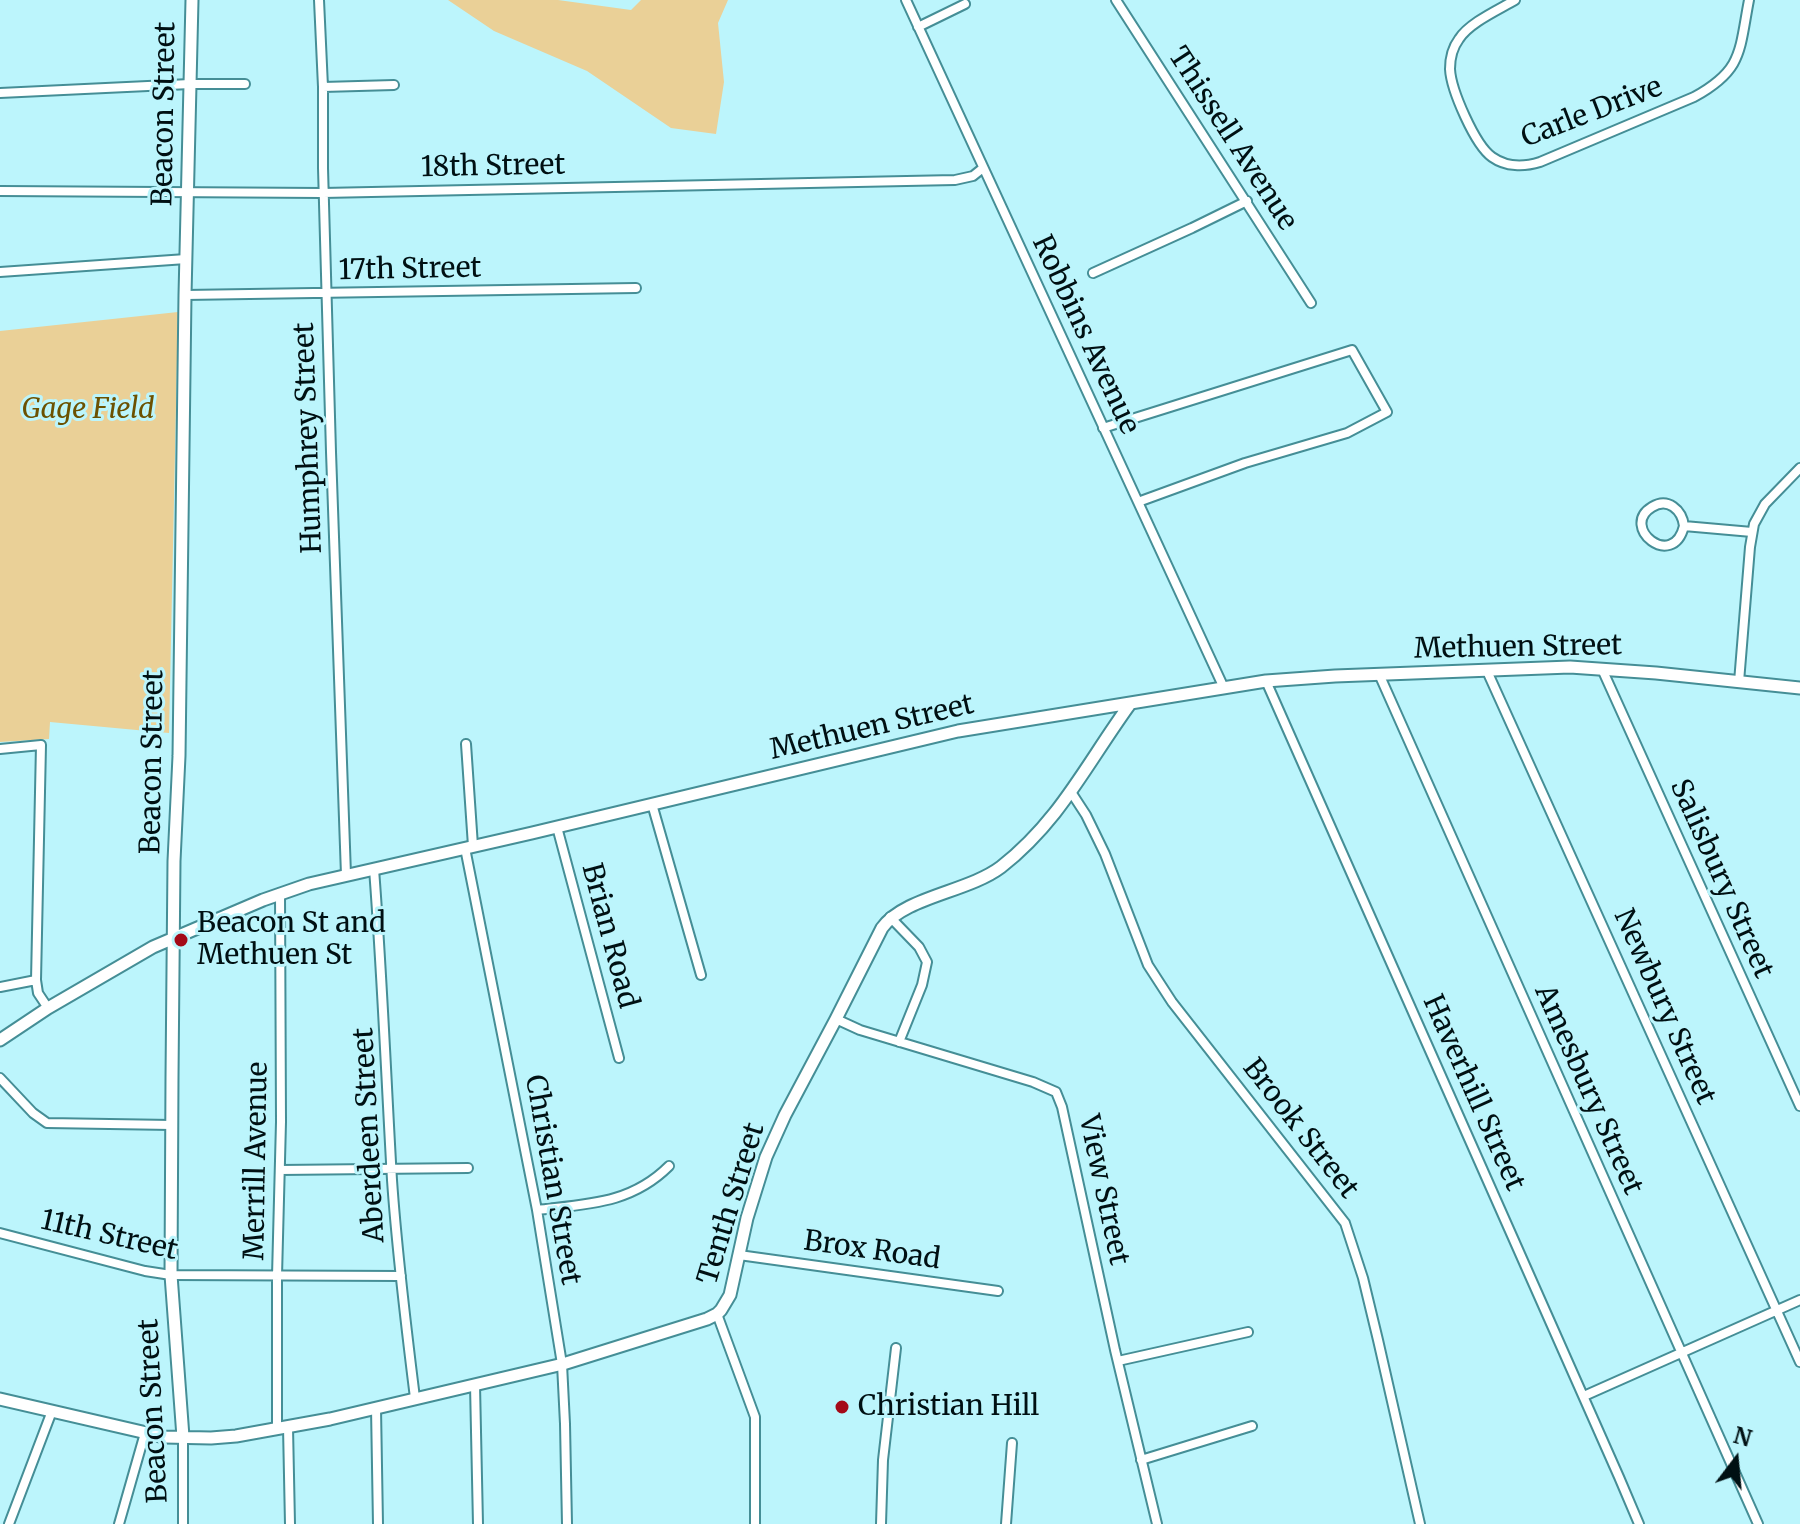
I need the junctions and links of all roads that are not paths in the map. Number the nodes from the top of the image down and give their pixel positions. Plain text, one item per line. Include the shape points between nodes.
1 (192, 0) edge
2 (319, 0) edge
3 (906, 0) edge
4 (1116, 0) edge
5 (1515, 0) edge
6 (1749, 0) edge
7 (965, 4) dead end
8 (918, 27) junction
9 (190, 84) junction
10 (245, 84) dead end
11 (394, 85) dead end
12 (323, 87) junction
13 (0, 93) edge
14 (983, 168) junction
15 (0, 191) edge
16 (187, 191) junction
17 (323, 193) junction
18 (1247, 201) junction
19 (186, 259) junction
20 (0, 272) edge
21 (1093, 273) dead end
22 (636, 288) dead end
23 (327, 293) junction
24 (185, 295) junction
25 (1311, 303) dead end
26 (1103, 428) junction
27 (1800, 468) edge
28 (1138, 502) junction
29 (1684, 526) junction
30 (1752, 532) junction
31 (1602, 669) junction
32 (1487, 671) junction
33 (1379, 674) junction
34 (1266, 681) junction
35 (1739, 682) junction
36 (1224, 688) junction
37 (1800, 688) edge
38 (1130, 704) junction
39 (466, 744) dead end
40 (0, 749) edge
41 (1071, 792) junction
42 (652, 804) junction
43 (557, 827) junction
44 (469, 847) junction
45 (374, 869) junction
46 (346, 875) junction
47 (280, 893) junction
48 (890, 917) junction
49 (174, 938) junction
50 (701, 975) dead end
51 (36, 980) junction
52 (0, 987) edge
53 (48, 1008) junction
54 (836, 1019) junction
55 (0, 1040) edge
56 (899, 1042) junction
57 (619, 1058) dead end
58 (0, 1078) edge
59 (1800, 1106) edge
60 (172, 1125) junction
61 (669, 1166) dead end
62 (468, 1168) dead end
63 (392, 1169) junction
64 (280, 1170) junction
65 (537, 1210) junction
66 (0, 1233) edge
67 (739, 1255) junction
68 (171, 1275) junction
69 (277, 1276) junction
70 (401, 1276) junction
71 (998, 1291) dead end
72 (1800, 1300) edge
73 (1777, 1310) junction
74 (717, 1314) junction
75 (1248, 1332) dead end
76 (896, 1348) dead end
77 (1681, 1353) junction
78 (1118, 1361) junction
79 (1800, 1362) edge
80 (562, 1364) junction
81 (475, 1385) junction
82 (1584, 1396) junction
83 (415, 1398) junction
84 (0, 1399) edge
85 (376, 1408) junction
86 (52, 1411) junction
87 (1252, 1426) dead end
88 (282, 1428) junction
89 (145, 1433) junction
90 (183, 1437) junction
91 (1012, 1443) dead end
92 (1141, 1460) junction
93 (9, 1524) edge
94 (119, 1524) edge
95 (183, 1524) edge
96 (290, 1524) edge
97 (378, 1524) edge
98 (478, 1524) edge
99 (567, 1524) edge
100 (755, 1524) edge
101 (881, 1524) edge
102 (1006, 1524) edge
103 (1157, 1524) edge
104 (1420, 1524) edge
105 (1639, 1524) edge
106 (1758, 1524) edge

1 - 9 street, Beacon Street
2 - 12 street, Humphrey Street
3 - 8 street, Robbins Avenue
4 - 18 street, Thissell Avenue
5 - 6 street, Carle Drive via 1467,30 1458,40 1450,68 1485,152 1495,160 1525,166 1714,86 1735,63
7 - 8 street
8 - 14 street, Robbins Avenue
9 - 10 street
9 - 13 street
9 - 16 street, Beacon Street
11 - 12 street
12 - 17 street, Humphrey Street
14 - 17 street, 18th Street via 955,180
14 - 26 street, Robbins Avenue
15 - 16 street, 18th Street
16 - 17 street, 18th Street
16 - 19 street, Beacon Street
17 - 23 street, Humphrey Street
18 - 21 street
18 - 25 street, Thissell Avenue
19 - 20 street
19 - 24 street, Beacon Street
22 - 23 street, 17th Street
23 - 24 street, 17th Street
23 - 46 street, Humphrey Street
24 - 49 street, Beacon Street
26 - 28 street, Robbins Avenue
26 - 28 street via 1352,350 1387,412 1347,433
27 - 30 street via 1765,504
28 - 36 street, Robbins Avenue
29 - 29 street via 1675,542 1662,545 1646,537 1642,524 1650,508 1666,504 1681,513
29 - 30 street
30 - 35 street
31 - 32 street, Methuen Street
31 - 35 street, Methuen Street
31 - 59 street, Salisbury Street
32 - 33 street, Methuen Street
32 - 73 street, Newbury Street
33 - 34 street, Methuen Street
33 - 77 street, Amesbury Street
34 - 36 street, Methuen Street
34 - 82 street, Haverhill Street
35 - 37 street, Methuen Street
36 - 38 street, Methuen Street
38 - 41 street
38 - 42 street, Methuen Street via 958,731
39 - 44 street, Christian Street
40 - 51 street via 41,745
41 - 48 street via 1030,842 992,872
41 - 104 street, Brook Street via 1105,854 1155,976 1345,1223
42 - 43 street, Methuen Street
42 - 50 street
43 - 44 street, Methuen Street
43 - 57 street, Brian Road
44 - 45 street, Methuen Street
44 - 65 street, Christian Street
45 - 46 street, Methuen Street
45 - 63 street, Aberdeen Street
46 - 47 street, Methuen Street
47 - 49 street, Methuen Street
47 - 64 street, Merrill Avenue
48 - 54 street, Tenth Street
48 - 56 street via 926,959 922,985
49 - 53 street, Methuen Street
49 - 60 street, Beacon Street
51 - 52 street
51 - 53 street
53 - 55 street, Methuen Street
54 - 56 street, View Street
54 - 67 street, Tenth Street via 766,1157
56 - 78 street, View Street via 1056,1092 1069,1130
58 - 60 street via 47,1123
60 - 68 street, Beacon Street
61 - 65 street via 646,1186 624,1195
62 - 63 street
63 - 64 street
63 - 70 street, Aberdeen Street
64 - 69 street, Merrill Avenue
65 - 80 street, Christian Street
66 - 68 street, 11th Street
67 - 71 street, Brox Road
67 - 74 street, Tenth Street via 730,1295
68 - 69 street, 11th Street
68 - 90 street, Beacon Street
69 - 70 street, 11th Street
69 - 88 street, Merrill Avenue
70 - 83 street, Aberdeen Street
72 - 73 street
73 - 77 street
73 - 79 street, Newbury Street
74 - 80 street, Tenth Street
74 - 100 street via 755,1417
75 - 78 street
76 - 101 street
77 - 82 street
77 - 106 street, Amesbury Street
78 - 92 street, View Street
80 - 81 street, Tenth Street
80 - 99 street, Christian Street
81 - 83 street, Tenth Street
81 - 98 street
82 - 105 street, Haverhill Street
83 - 85 street, Tenth Street
84 - 86 street, Tenth Street
85 - 88 street, Tenth Street
85 - 97 street
86 - 89 street, Tenth Street
86 - 93 street
87 - 92 street
88 - 90 street, Tenth Street
88 - 96 street, Merrill Avenue
89 - 90 street, Tenth Street
89 - 94 street
90 - 95 street, Beacon Street
91 - 102 street
92 - 103 street, View Street

